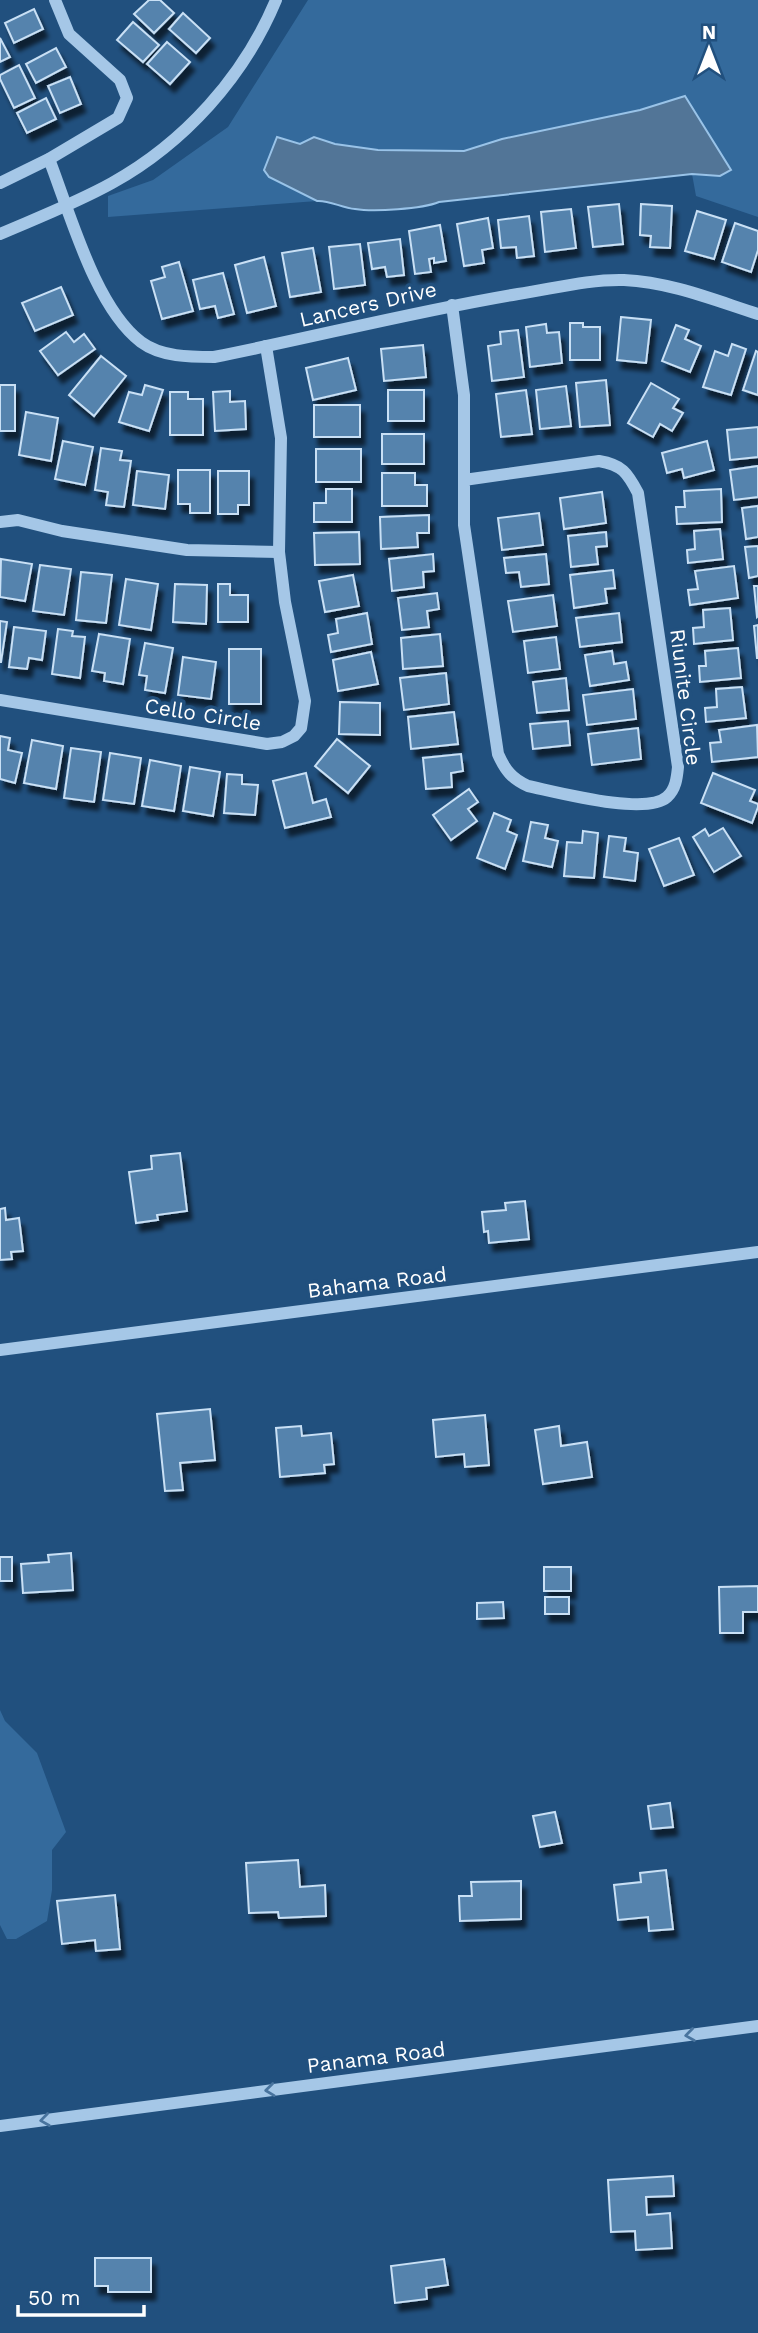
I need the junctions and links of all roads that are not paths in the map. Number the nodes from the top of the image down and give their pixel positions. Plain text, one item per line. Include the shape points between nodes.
1 (55, 0) edge
2 (276, 0) edge
3 (49, 159) junction
4 (0, 183) edge
5 (67, 205) junction
6 (0, 234) edge
7 (452, 305) junction
8 (758, 314) edge
9 (266, 346) junction
10 (464, 480) junction
11 (0, 522) edge
12 (279, 552) junction
13 (0, 700) edge
14 (758, 1252) edge
15 (0, 1350) edge
16 (758, 2026) edge
17 (0, 2126) edge

1 - 3 street via 69,33 120,80 127,98 118,118
2 - 5 street via 236,73 179,136 143,164
3 - 4 street
3 - 5 street, Lancers Drive
5 - 6 street
5 - 9 street, Lancers Drive via 95,281 110,307 142,343 187,357 214,357
7 - 8 street, Lancers Drive via 623,280 679,289
7 - 9 street, Lancers Drive
7 - 10 street, Riunite Circle via 464,396
9 - 12 street, Cello Circle via 281,438
10 - 10 street, Riunite Circle via 464,525 498,754 505,770 528,786 632,806 667,797 676,783 678,767 638,493 630,477 616,464 598,461
11 - 12 street via 18,520 187,550
12 - 13 street, Cello Circle via 305,701 301,728 294,736 267,744
14 - 15 street, Bahama Road
16 -> 17 street, Panama Road

